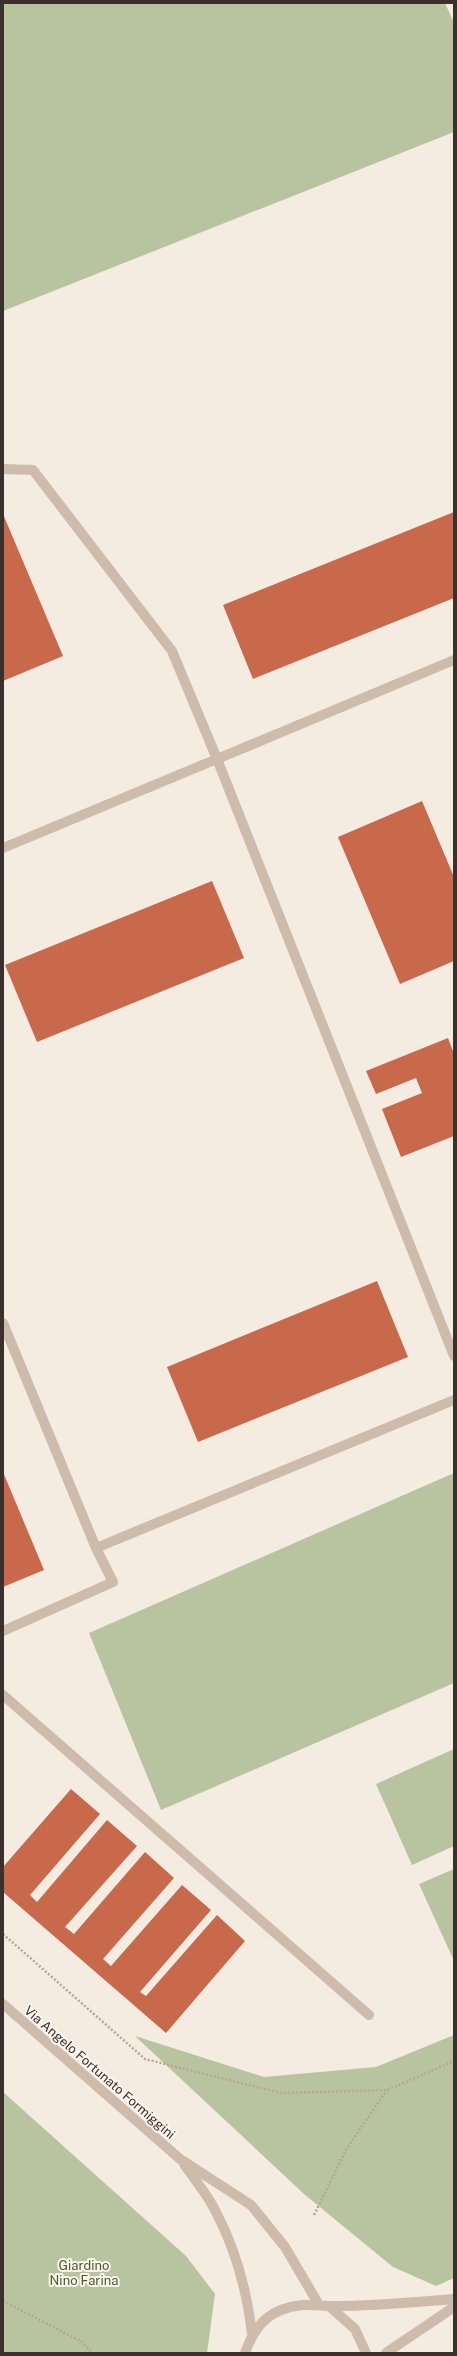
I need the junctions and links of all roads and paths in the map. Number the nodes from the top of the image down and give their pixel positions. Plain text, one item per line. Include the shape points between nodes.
1 (3, 469) edge
2 (454, 660) edge
3 (217, 759) junction
4 (3, 848) edge
5 (3, 1323) edge
6 (454, 1356) edge
7 (454, 1400) edge
8 (96, 1548) junction
9 (3, 1631) edge
10 (3, 1695) edge
11 (3, 1934) edge
12 (3, 2004) edge
13 (369, 2015) dead end
14 (454, 2061) edge
15 (387, 2090) junction
16 (180, 2159) junction
17 (314, 2215) dead end
18 (454, 2299) edge
19 (3, 2301) edge
20 (324, 2305) junction
21 (454, 2307) edge
22 (252, 2334) junction
23 (92, 2353) edge
24 (245, 2353) edge
25 (366, 2353) edge
26 (386, 2353) edge

1 - 3 street via 33,470 172,651
2 - 3 street
3 - 4 street
3 - 6 street
5 - 8 street
7 - 8 street
8 - 9 street via 113,1582
10 - 13 street
11 - 15 path via 145,2059 281,2093
12 - 16 street, Via Angelo Fortunato Formiggini
14 - 15 path
15 - 17 path via 347,2148
16 - 20 street, Via Angelo Fortunato Formiggini via 252,2205 285,2247
16 - 22 street, Via Angelo Fortunato Formiggini via 216,2210 231,2243 247,2296
18 - 20 street
19 - 23 path via 82,2342
20 - 22 street via 313,2304 281,2310 264,2320
20 - 25 street, Via Angelo Fortunato Formiggini via 355,2329
21 - 26 street
22 - 24 street

